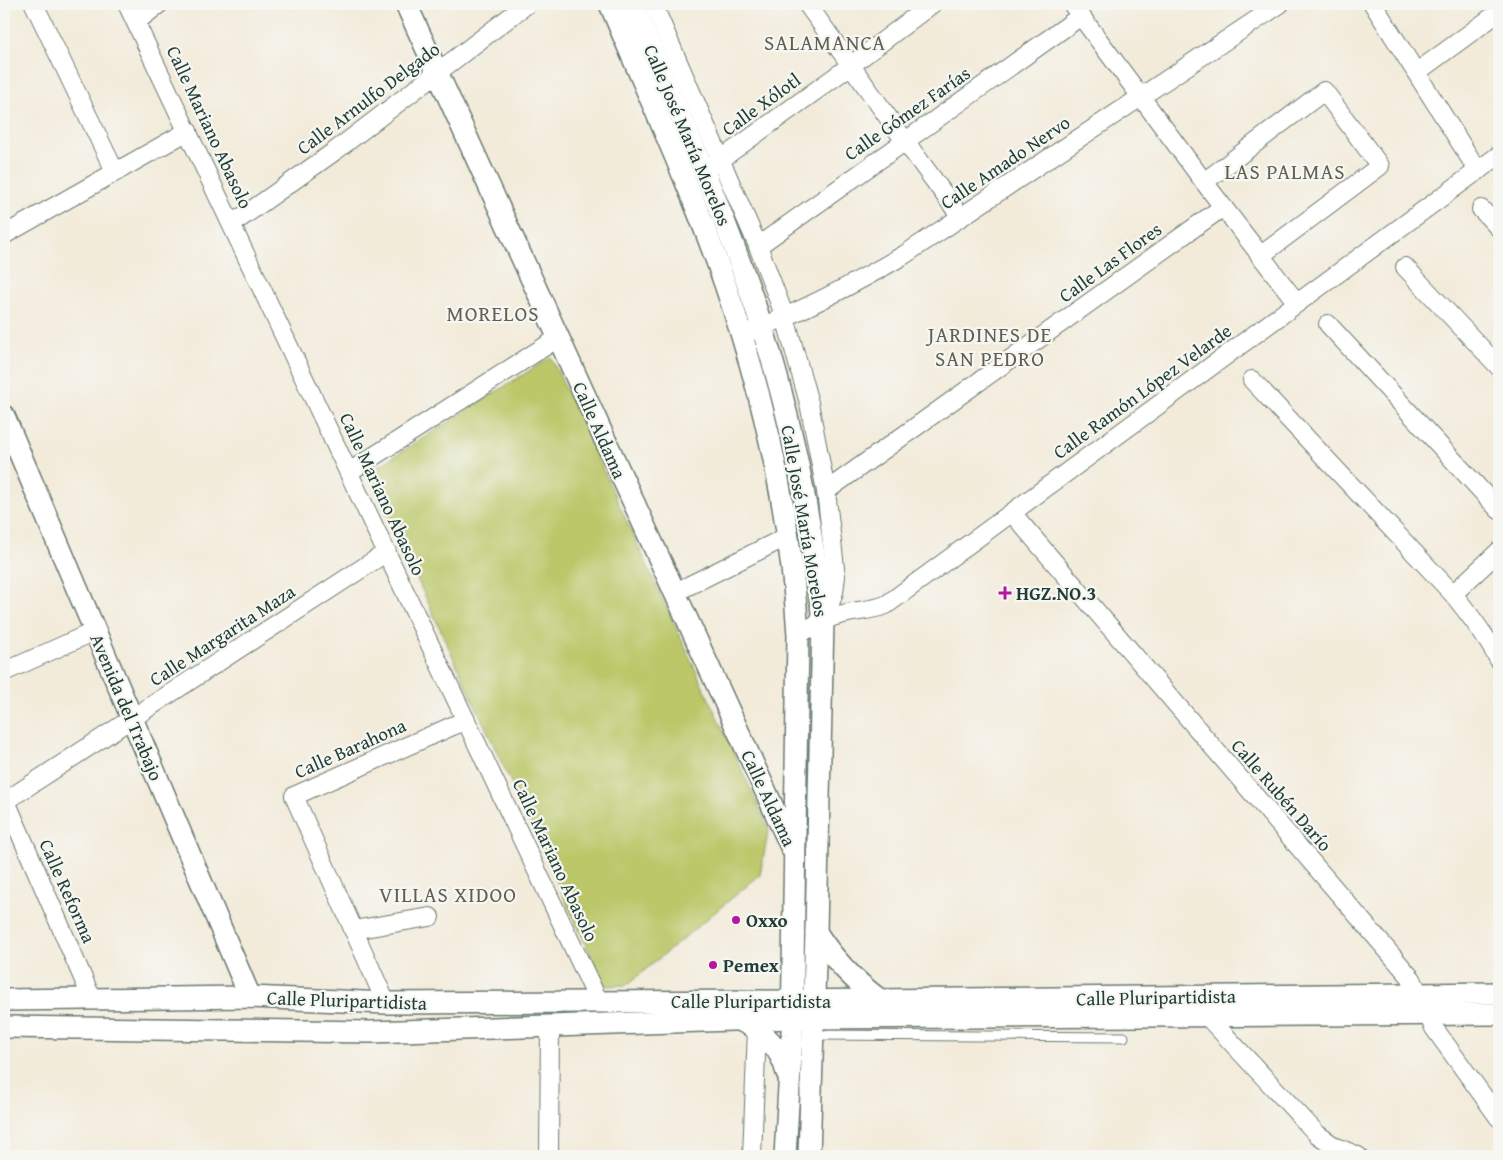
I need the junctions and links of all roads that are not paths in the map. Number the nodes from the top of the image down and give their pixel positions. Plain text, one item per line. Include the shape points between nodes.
1 (34, 4) edge
2 (128, 4) edge
3 (159, 4) edge
4 (406, 4) edge
5 (528, 4) edge
6 (610, 4) edge
7 (807, 4) edge
8 (932, 4) edge
9 (1280, 4) edge
10 (1373, 4) edge
11 (642, 5) edge
12 (1076, 10) edge
13 (1499, 12) edge
14 (136, 22) junction
15 (850, 66) junction
16 (672, 72) junction
17 (1417, 72) junction
18 (437, 74) junction
19 (1140, 97) junction
20 (188, 131) junction
21 (905, 141) junction
22 (1499, 155) edge
23 (721, 160) junction
24 (1478, 170) junction
25 (115, 172) junction
26 (704, 172) junction
27 (1204, 182) junction
28 (686, 184) junction
29 (1223, 207) junction
30 (1481, 209) dead end
31 (961, 217) junction
32 (232, 224) junction
33 (1499, 228) edge
34 (4, 235) edge
35 (758, 246) junction
36 (1260, 256) junction
37 (1405, 267) dead end
38 (1297, 304) junction
39 (785, 317) junction
40 (1328, 324) dead end
41 (762, 327) junction
42 (742, 334) junction
43 (558, 338) junction
44 (1499, 368) edge
45 (1252, 380) dead end
46 (4, 416) edge
47 (349, 472) junction
48 (826, 491) junction
49 (1499, 510) edge
50 (1012, 513) junction
51 (788, 536) junction
52 (1499, 550) edge
53 (387, 552) junction
54 (674, 593) junction
55 (1453, 594) junction
56 (824, 620) junction
57 (95, 631) junction
58 (798, 635) junction
59 (1499, 660) edge
60 (4, 672) edge
61 (132, 719) junction
62 (466, 720) junction
63 (5, 802) edge
64 (795, 856) junction
65 (430, 917) dead end
66 (353, 930) junction
67 (816, 932) junction
68 (1499, 993) edge
69 (1418, 994) junction
70 (250, 997) junction
71 (92, 999) junction
72 (178, 999) junction
73 (4, 1000) edge
74 (880, 1000) junction
75 (599, 1002) junction
76 (386, 1003) junction
77 (1427, 1014) junction
78 (1499, 1014) edge
79 (1206, 1015) junction
80 (802, 1022) junction
81 (748, 1024) junction
82 (550, 1026) junction
83 (4, 1027) edge
84 (179, 1029) junction
85 (1124, 1037) dead end
86 (789, 1079) junction
87 (1499, 1118) edge
88 (549, 1156) edge
89 (752, 1156) edge
90 (785, 1156) edge
91 (808, 1156) edge
92 (1358, 1156) edge

1 - 25 street
2 - 14 street, Calle Mariano Abasolo
3 - 14 street
4 - 18 street, Calle Aldama
5 - 18 street, Calle Arnulfo Delgado
6 - 28 street, Calle José María Morelos
7 - 15 street
8 - 15 street, Calle Xólotl
9 - 19 street, Calle Amado Nervo
10 - 17 street
11 - 16 street, Calle José María Morelos
12 - 19 street
12 - 21 street, Calle Gómez Farías
13 - 17 street
14 - 20 street, Calle Mariano Abasolo
15 - 21 street
15 - 23 street, Calle Xólotl
16 - 23 street
16 - 26 street, Calle José María Morelos
17 - 24 street
18 - 32 street, Calle Arnulfo Delgado
18 - 43 street, Calle Aldama
19 - 27 street
19 - 31 street, Calle Amado Nervo
20 - 25 street
20 - 32 street, Calle Mariano Abasolo
21 - 31 street
21 - 35 street, Calle Gómez Farías
22 - 24 street, Calle Ramón López Velarde
23 - 26 street, Calle Xólotl
23 - 35 street
24 - 38 street, Calle Ramón López Velarde
25 - 34 street
26 - 28 street, Calle Xólotl
26 - 41 street, Calle José María Morelos
27 - 29 street
27 - 36 street via 1324,91 1380,166
28 - 42 street, Calle José María Morelos
29 - 36 street
29 - 48 street, Calle Las Flores
30 - 33 street
31 - 39 street, Calle Amado Nervo via 845,289
32 - 47 street, Calle Mariano Abasolo
35 - 39 street
36 - 38 street
37 - 44 street
38 - 50 street, Calle Ramón López Velarde
39 - 41 street, Calle Amado Nervo
39 - 48 street via 809,403
40 - 49 street
41 - 42 street, Calle Amado Nervo
41 - 56 street, Calle José María Morelos via 800,472
42 - 51 street, Calle José María Morelos via 776,468
43 - 47 street
43 - 54 street, Calle Aldama
45 - 55 street
46 - 57 street, Avenida del Trabajo
47 - 53 street, Calle Mariano Abasolo
48 - 56 street via 836,576
50 - 56 street, Calle Ramón López Velarde via 886,605
50 - 69 street, Calle Rubén Darío via 1412,979
51 - 54 street
51 - 58 street, Calle José María Morelos
52 - 55 street
53 - 61 street, Calle Margarita Maza
53 - 62 street, Calle Mariano Abasolo
54 - 64 street, Calle Aldama
55 - 59 street
56 - 58 street, Calle Ramón López Velarde
56 - 67 street, Calle José María Morelos
57 - 60 street
57 - 61 street, Avenida del Trabajo
58 - 64 street, Calle José María Morelos
61 - 63 street, Calle Margarita Maza
61 - 70 street, Avenida del Trabajo
62 - 66 street, Calle Barahona via 294,796
62 - 75 street, Calle Mariano Abasolo
63 - 71 street, Calle Reforma
64 - 80 street, Calle José María Morelos
65 - 66 street
66 - 76 street, Calle Barahona
67 - 74 street via 844,970
67 - 80 street, Calle José María Morelos
68 - 69 street, Calle Pluripartidista
69 - 74 street, Calle Pluripartidista
69 - 77 street, Calle Rubén Darío
70 - 72 street, Calle Pluripartidista
70 - 76 street, Calle Pluripartidista
71 - 72 street, Calle Pluripartidista
71 - 73 street, Calle Pluripartidista
72 - 84 street
74 - 80 street, Calle Pluripartidista
75 - 76 street, Calle Pluripartidista
75 - 80 street, Calle Pluripartidista
77 - 78 street, Calle Pluripartidista
77 - 79 street, Calle Pluripartidista
77 - 87 street, Calle Rubén Darío
79 - 80 street, Calle Pluripartidista
79 - 92 street, Calle Pluripartidista via 1317,1134 1334,1146
80 - 81 street, Calle Pluripartidista
80 - 85 lane
80 - 86 street, Calle José María Morelos
80 - 91 street, Calle José María Morelos
81 - 82 street, Calle Pluripartidista
81 - 86 street via 774,1046
81 - 89 street
82 - 84 street, Calle Pluripartidista via 370,1032
82 - 88 street
83 - 84 street, Calle Pluripartidista
86 - 90 street, Calle José María Morelos

